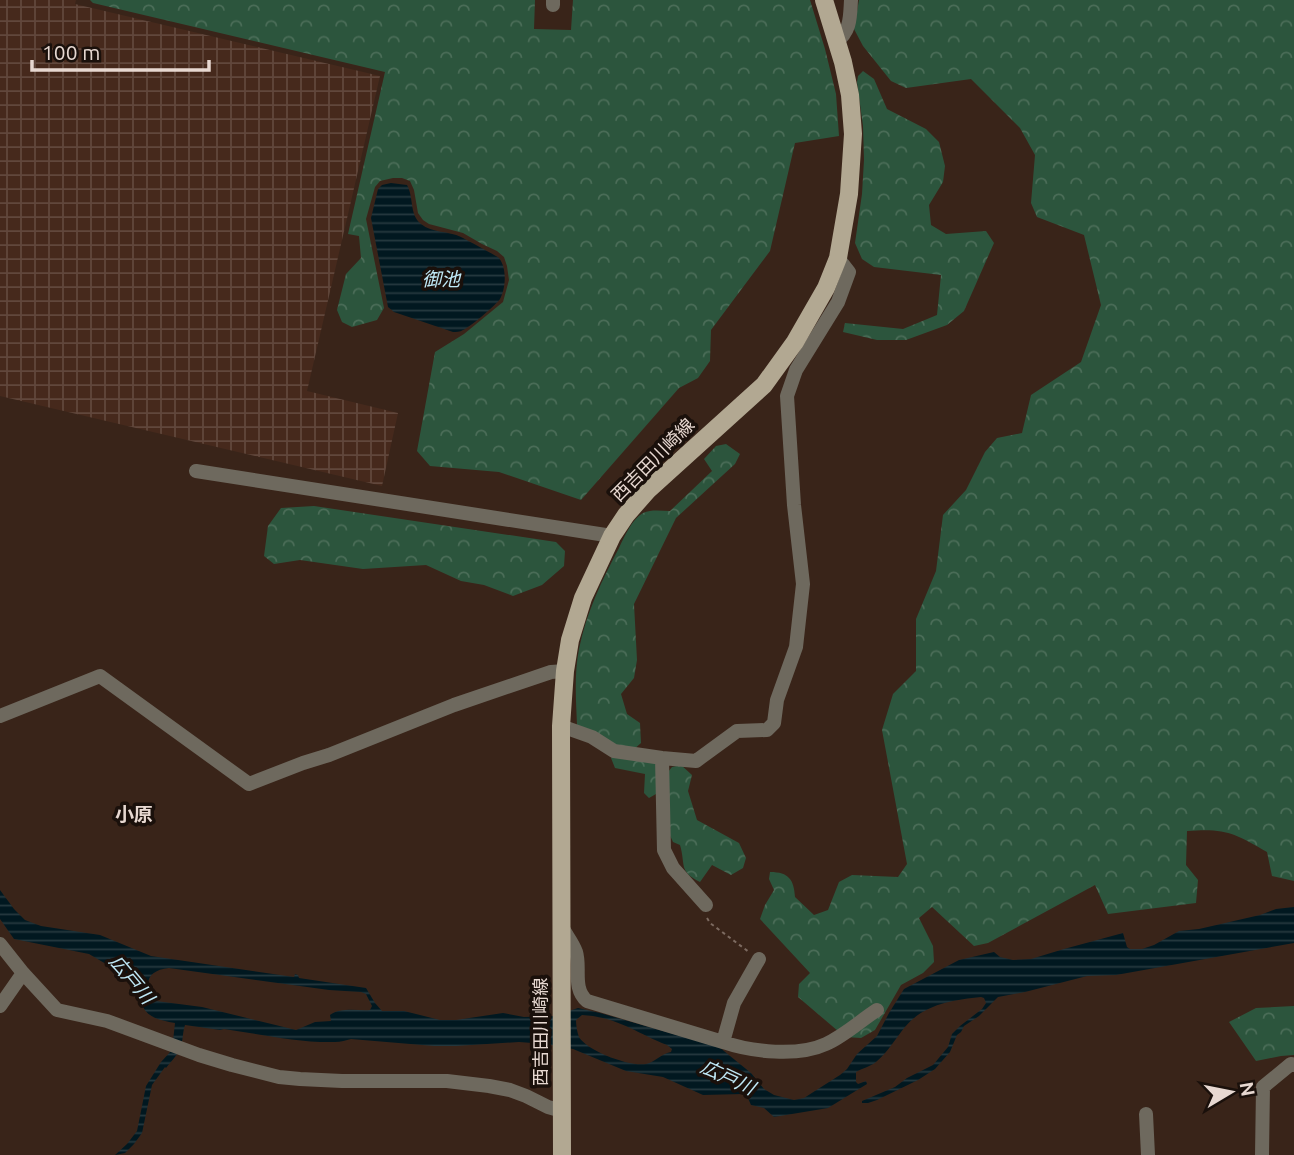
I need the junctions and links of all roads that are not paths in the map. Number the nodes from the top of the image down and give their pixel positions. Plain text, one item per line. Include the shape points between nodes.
1 (824, 0) edge
2 (851, 0) edge
3 (836, 41) junction
4 (838, 258) junction
5 (196, 471) dead end
6 (612, 536) junction
7 (565, 671) junction
8 (0, 716) edge
9 (561, 726) junction
10 (662, 758) junction
11 (706, 905) road end
12 (562, 927) junction
13 (0, 944) edge
14 (759, 959) road end
15 (23, 973) junction
16 (0, 1006) edge
17 (877, 1010) dead end
18 (723, 1042) junction
19 (1294, 1065) edge
20 (562, 1102) junction
21 (1146, 1114) dead end
22 (562, 1155) edge
23 (1149, 1155) edge
24 (1262, 1155) edge

1 - 3 main road, 西吉田川崎線
2 - 3 street via 848,27
3 - 4 main road, 西吉田川崎線 via 850,95 853,134
4 - 6 main road, 西吉田川崎線 via 827,288 764,385 648,490
4 - 10 street via 849,272 838,302 796,370 787,396 803,584 796,647 777,700 774,723 767,730 737,731 696,761
5 - 6 street
6 - 7 main road, 西吉田川崎線 via 583,598
7 - 8 street via 454,705 249,784 100,676
7 - 9 main road, 西吉田川崎線
9 - 10 street via 593,737 614,751
9 - 12 main road, 西吉田川崎線
10 - 11 street via 664,850 673,869
12 - 18 street via 575,949 580,993 587,1001
12 - 20 main road, 西吉田川崎線
13 - 15 street
14 - 18 street via 734,1003
15 - 16 street
15 - 20 street via 57,1010 107,1020 256,1072 342,1081 447,1081 510,1090 548,1107
17 - 18 street via 816,1048 759,1051
19 - 24 street via 1263,1087
20 - 22 main road, 西吉田川崎線
21 - 23 street

